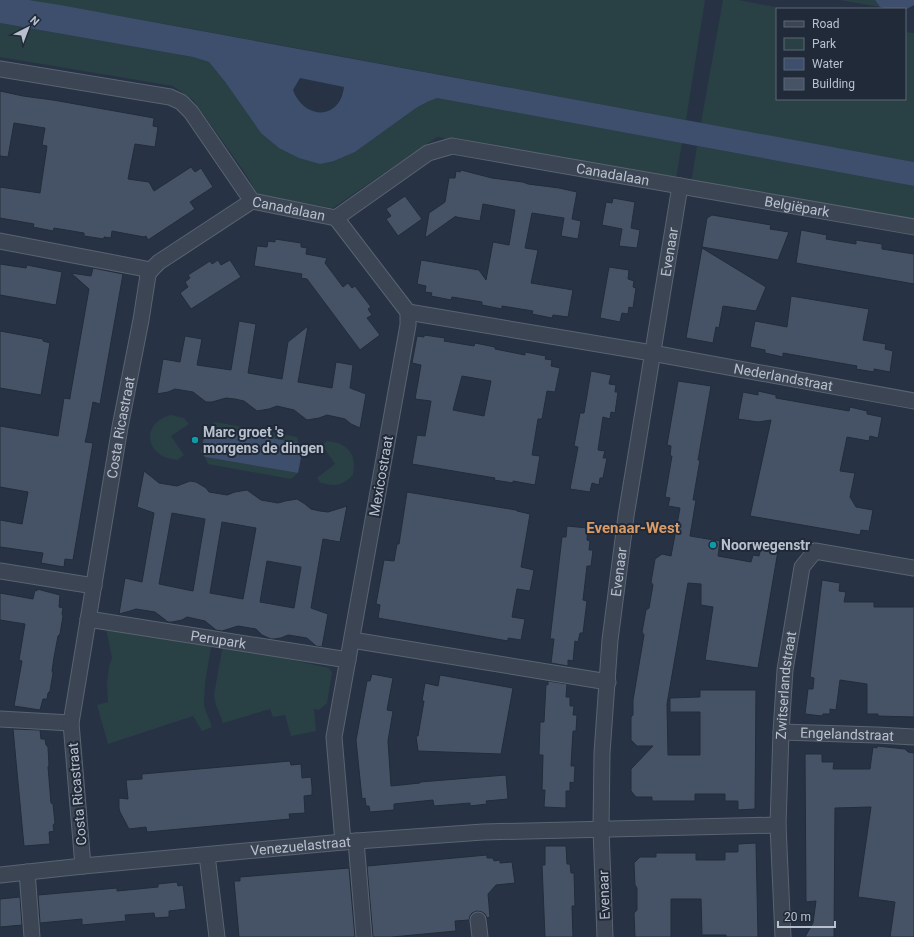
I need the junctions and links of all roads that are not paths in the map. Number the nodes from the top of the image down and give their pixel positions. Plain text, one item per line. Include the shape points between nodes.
1 (0, 69) edge
2 (680, 186) junction
3 (252, 201) junction
4 (336, 218) junction
5 (914, 227) edge
6 (0, 241) edge
7 (151, 270) junction
8 (408, 312) junction
9 (652, 353) junction
10 (914, 401) edge
11 (914, 568) edge
12 (0, 571) edge
13 (94, 586) junction
14 (88, 619) junction
15 (352, 640) junction
16 (348, 660) junction
17 (608, 682) junction
18 (0, 719) edge
19 (71, 723) junction
20 (781, 732) junction
21 (914, 737) edge
22 (778, 825) junction
23 (601, 829) junction
24 (349, 841) junction
25 (206, 855) junction
26 (83, 866) junction
27 (27, 872) junction
28 (0, 875) edge
29 (478, 920) dead end
30 (32, 937) edge
31 (217, 937) edge
32 (364, 937) edge
33 (480, 937) edge
34 (605, 937) edge
35 (783, 937) edge

1 - 3 street, Canadalaan via 170,97 181,102 191,112
2 - 4 street, Canadalaan via 452,146 428,153
2 - 5 street, Belgiëpark
2 - 9 street, Evenaar
3 - 4 street, Canadalaan
3 - 7 street via 159,262
4 - 8 street
6 - 7 street
7 - 13 street, Costa Ricastraat via 120,427
8 - 9 street
8 - 15 street, Mexicostraat via 408,325
9 - 10 street, Nederlandstraat
9 - 17 street, Evenaar via 626,516 610,640
11 - 20 street, Zwitserlandstraat via 815,551 802,567 785,670
12 - 13 street
13 - 14 street, Costa Ricastraat
14 - 16 street, Perupark
14 - 19 street, Costa Ricastraat
15 - 16 street, Mexicostraat
15 - 17 street
16 - 24 street, Mexicostraat via 334,737
17 - 23 street, Evenaar via 602,753
18 - 19 street, Costa Ricastraat
19 - 26 street, Costa Ricastraat
20 - 21 street, Engelandstraat
20 - 22 street, Zwitserlandstraat
22 - 23 street
22 - 35 street, Zwitserlandstraat
23 - 24 street, Venezuelastraat via 483,832
23 - 34 street, Evenaar
24 - 25 street, Venezuelastraat
24 - 32 street, Mexicostraat
25 - 26 street, Venezuelastraat
25 - 31 street
26 - 27 street, Venezuelastraat
27 - 28 street, Venezuelastraat
27 - 30 street
29 - 33 street

